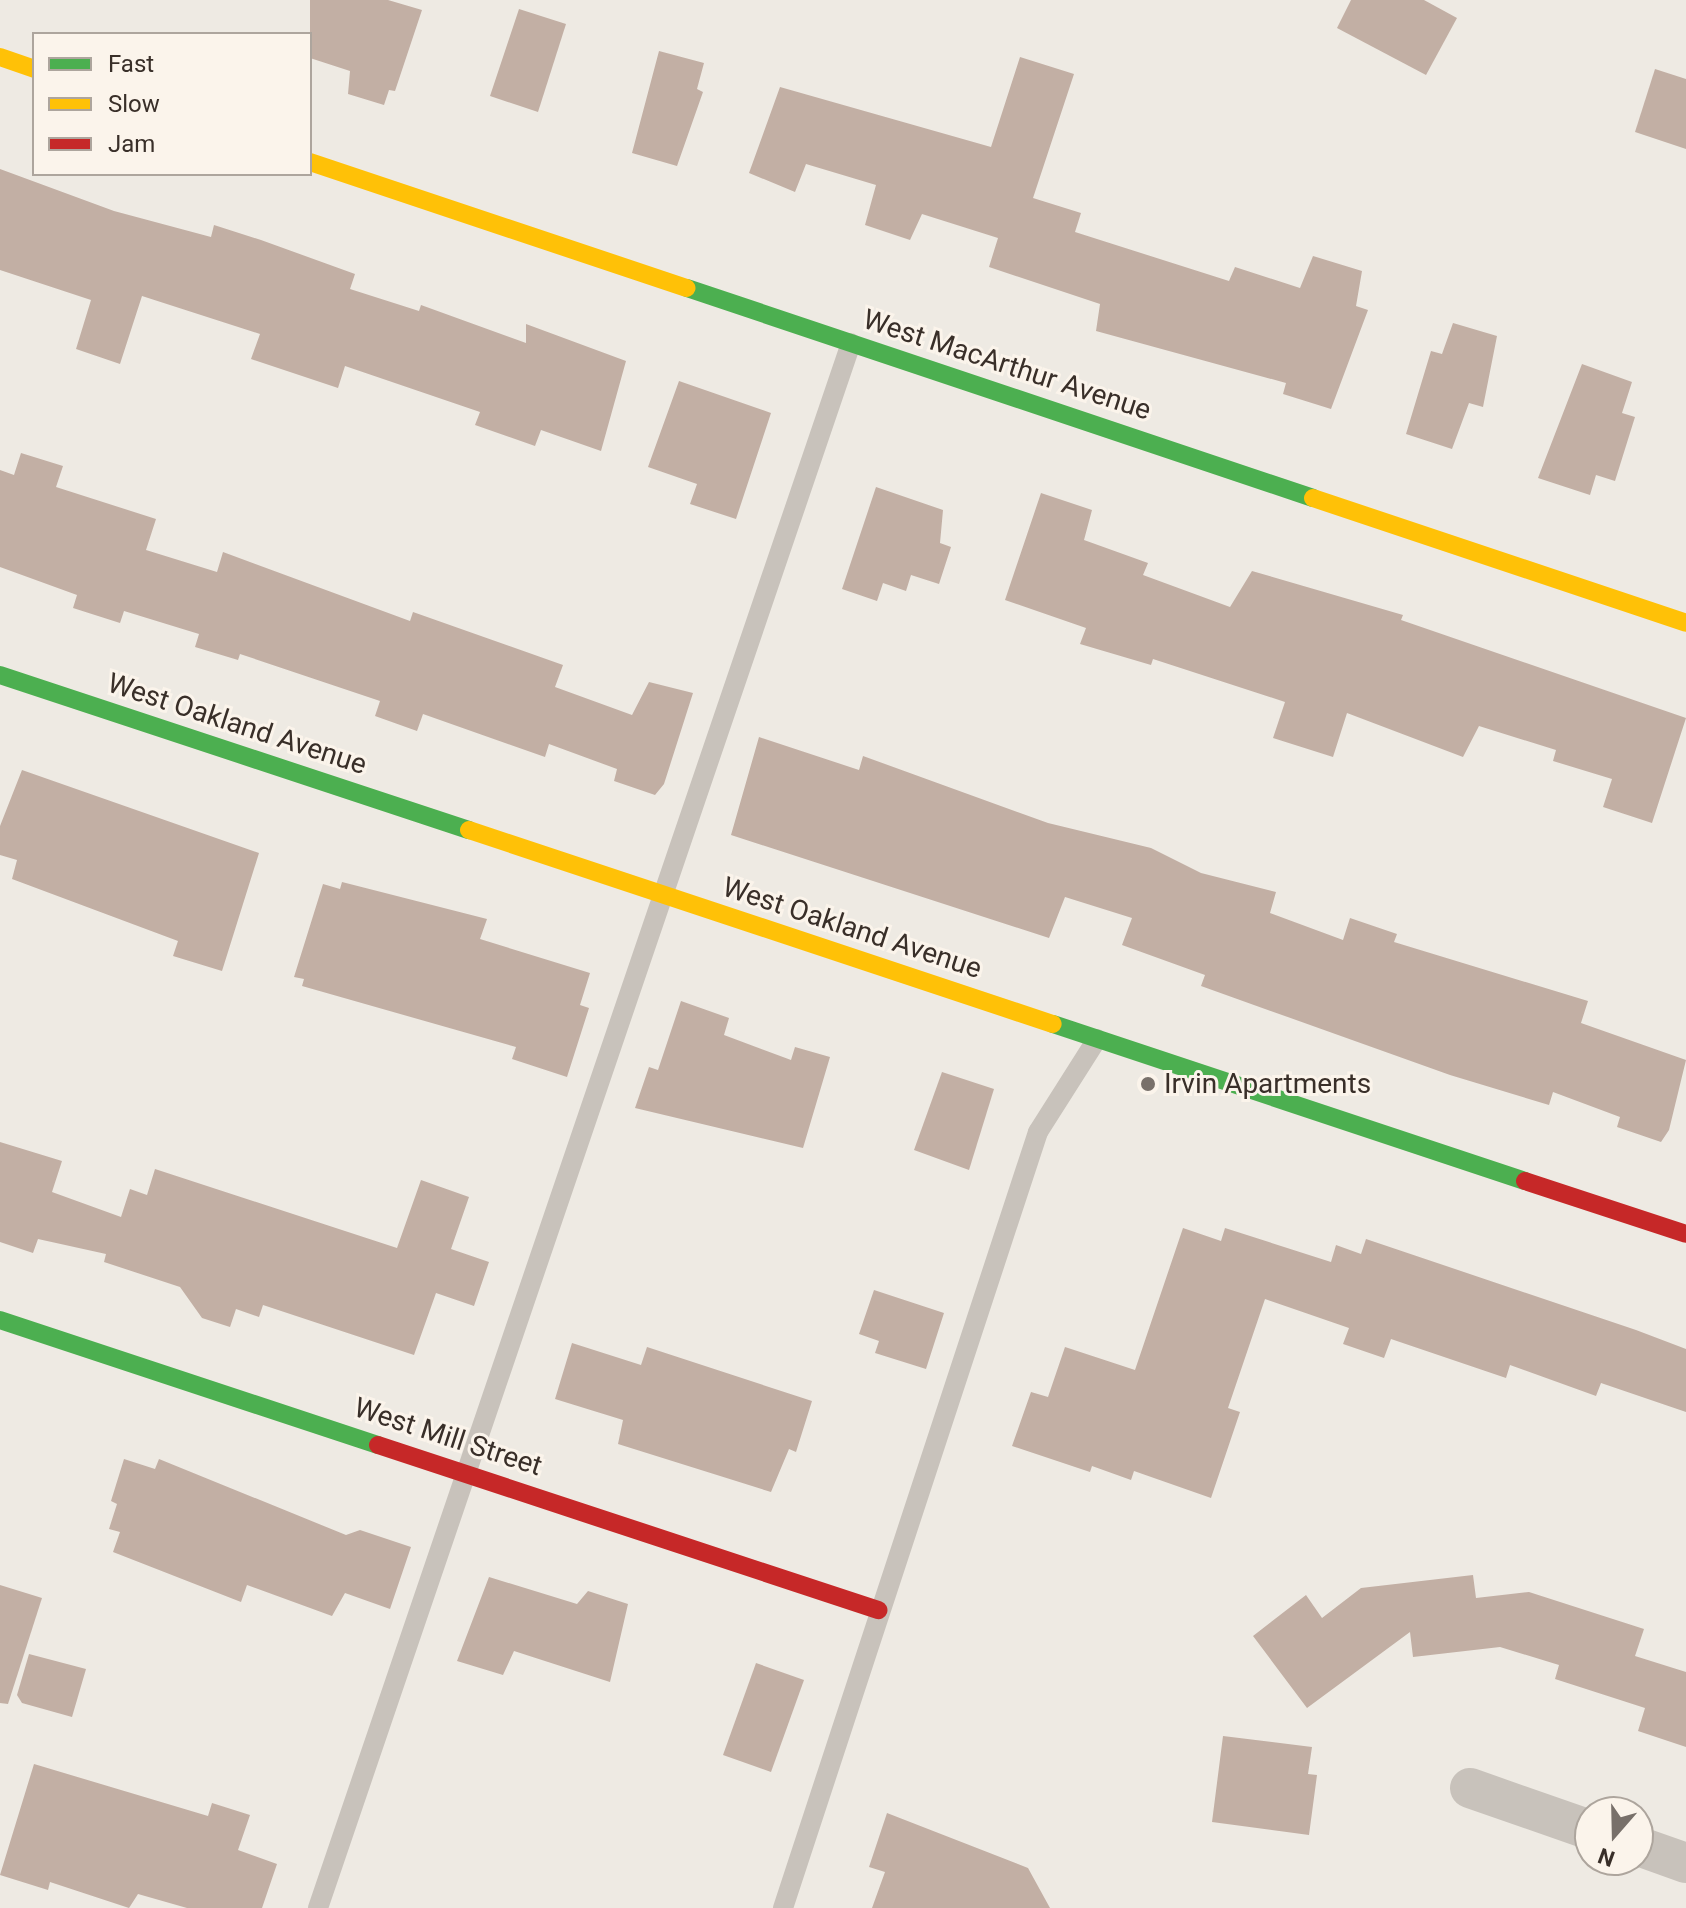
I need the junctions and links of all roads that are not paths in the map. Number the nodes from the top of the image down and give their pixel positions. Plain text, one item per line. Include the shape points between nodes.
1 (0, 57) edge
2 (32, 68) edge
3 (312, 163) edge
4 (851, 343) junction
5 (1686, 623) edge
6 (0, 675) edge
7 (663, 894) junction
8 (1097, 1039) junction
9 (1686, 1234) edge
10 (0, 1320) edge
11 (467, 1472) junction
12 (878, 1610) junction
13 (1470, 1788) dead end
14 (1574, 1824) edge
15 (1654, 1852) edge
16 (1686, 1863) edge
17 (318, 1908) edge
18 (783, 1908) edge

1 - 2 main road
3 - 4 main road, West MacArthur Avenue
4 - 5 main road, West MacArthur Avenue
4 - 7 lane
6 - 7 main road, West Oakland Avenue
7 - 8 main road, West Oakland Avenue
7 - 11 lane
8 - 9 main road, West Oakland Avenue
8 - 12 lane via 1038,1132
10 - 11 main road, West Mill Street
11 - 12 main road, West Mill Street
11 - 17 lane
12 - 18 lane
13 - 14 street
15 - 16 street

